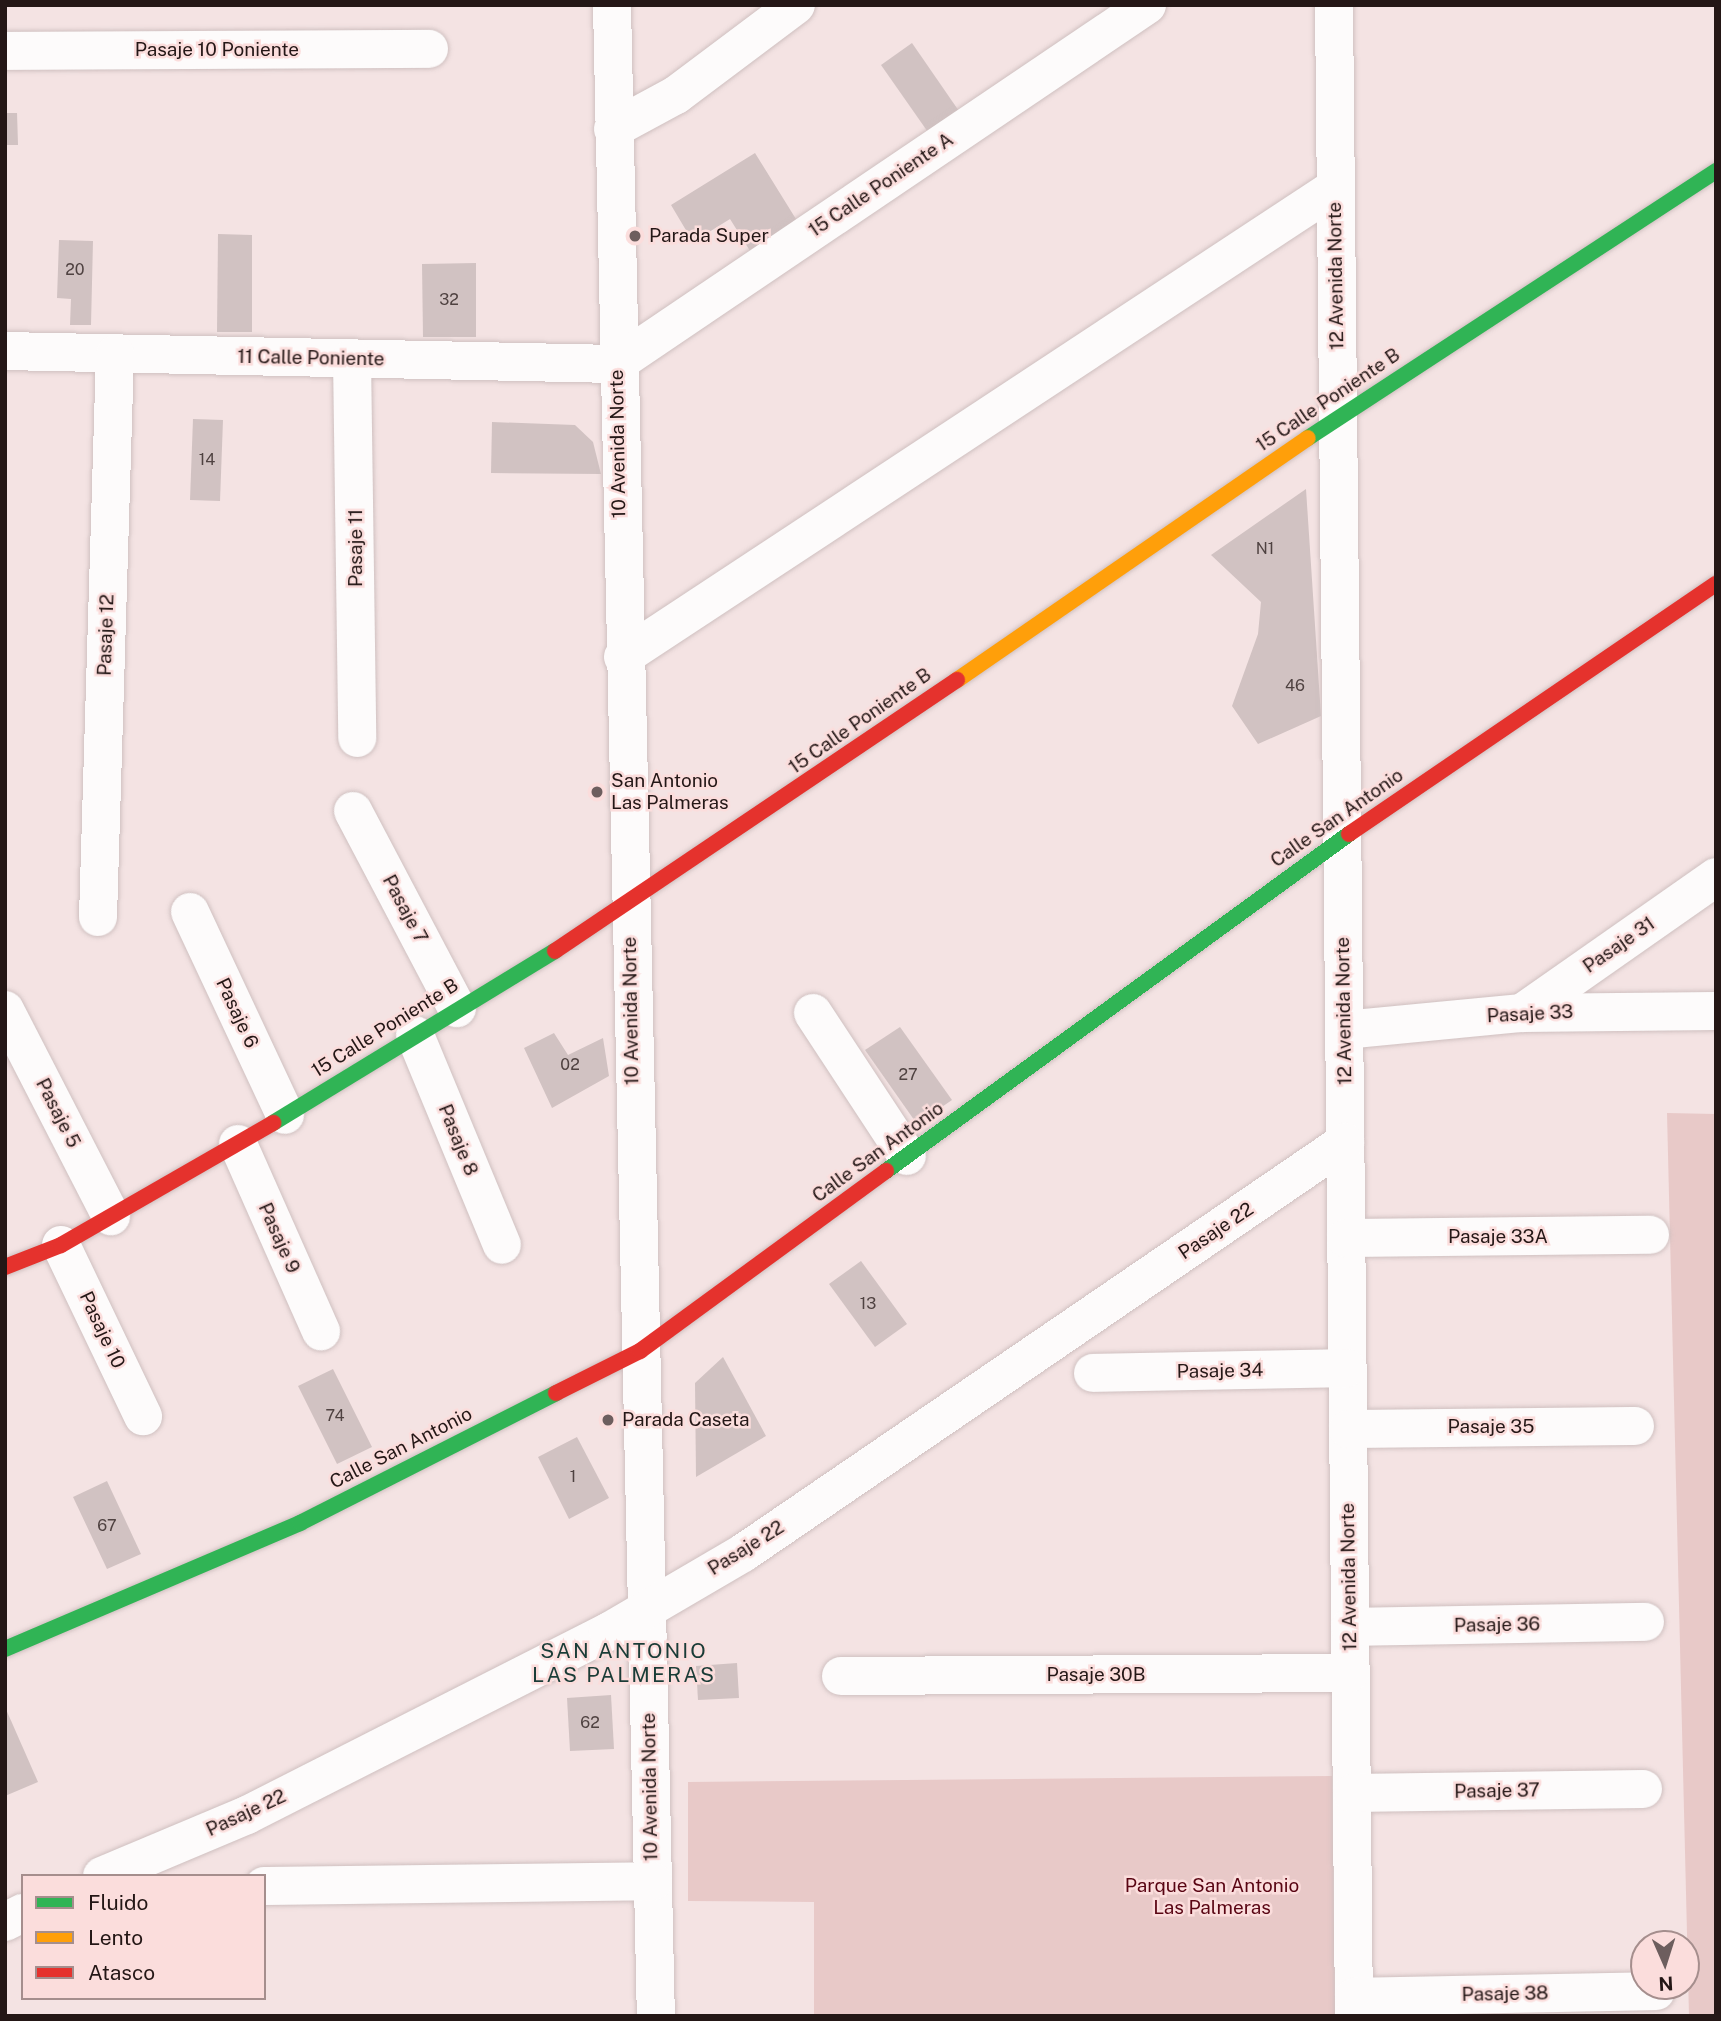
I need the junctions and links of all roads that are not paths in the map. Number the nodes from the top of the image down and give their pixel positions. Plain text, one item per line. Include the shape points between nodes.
1 (612, 5) edge
2 (796, 5) edge
3 (1147, 5) edge
4 (1334, 5) edge
5 (429, 49) dead end
6 (5, 51) edge
7 (613, 129) junction
8 (1716, 171) edge
9 (1336, 187) junction
10 (5, 351) edge
11 (116, 354) junction
12 (352, 358) junction
13 (616, 364) junction
14 (1338, 417) junction
15 (1716, 584) edge
16 (623, 657) junction
17 (357, 738) dead end
18 (353, 810) dead end
19 (1342, 838) junction
20 (1716, 877) edge
21 (629, 906) junction
22 (190, 912) dead end
23 (98, 917) dead end
24 (457, 1009) junction
25 (5, 1010) edge
26 (1716, 1011) edge
27 (813, 1013) dead end
28 (1522, 1013) junction
29 (1344, 1030) junction
30 (415, 1035) junction
31 (285, 1115) junction
32 (1345, 1142) junction
33 (237, 1144) junction
34 (907, 1156) junction
35 (111, 1216) junction
36 (1650, 1235) dead end
37 (1346, 1238) junction
38 (61, 1245) junction
39 (502, 1245) dead end
40 (8, 1259) edge
41 (321, 1331) dead end
42 (640, 1351) junction
43 (1347, 1368) junction
44 (1093, 1373) dead end
45 (143, 1416) dead end
46 (1634, 1426) dead end
47 (1348, 1429) junction
48 (646, 1607) junction
49 (1645, 1622) dead end
50 (1350, 1627) junction
51 (5, 1649) edge
52 (1350, 1673) junction
53 (841, 1676) dead end
54 (1643, 1790) dead end
55 (1352, 1793) junction
56 (107, 1874) edge
57 (653, 1881) junction
58 (266, 1886) edge
59 (21, 1914) edge
60 (5, 1922) edge
61 (1630, 1992) edge
62 (1354, 2007) edge
63 (656, 2016) edge

1 - 7 street, 10 Avenida Norte
2 - 7 street via 676,95
3 - 13 street, 15 Calle Poniente A
4 - 9 street, 12 Avenida Norte
5 - 6 street, Pasaje 10 Poniente
7 - 13 street, 10 Avenida Norte
8 - 14 street, 15 Calle Poniente B
9 - 14 street, 12 Avenida Norte
9 - 16 street
10 - 11 street, 11 Calle Poniente
11 - 12 street, 11 Calle Poniente
11 - 23 street, Pasaje 12
12 - 13 street, 11 Calle Poniente
12 - 17 street, Pasaje 11
13 - 16 street, 10 Avenida Norte
14 - 19 street, 12 Avenida Norte
14 - 21 street, 15 Calle Poniente B
15 - 19 street, Calle San Antonio
16 - 21 street, 10 Avenida Norte
18 - 24 street, Pasaje 7
19 - 29 street, 12 Avenida Norte
19 - 34 street, Calle San Antonio
20 - 28 street, Pasaje 31
21 - 24 street, 15 Calle Poniente B
21 - 42 street, 10 Avenida Norte
22 - 31 street, Pasaje 6
24 - 30 street, 15 Calle Poniente B
25 - 35 street, Pasaje 5
26 - 28 street, Pasaje 33
27 - 34 street
28 - 29 street, Pasaje 33
29 - 32 street, 12 Avenida Norte
30 - 31 street, 15 Calle Poniente B
30 - 39 street, Pasaje 8
31 - 33 street, 15 Calle Poniente B
32 - 37 street, 12 Avenida Norte
32 - 48 street, Pasaje 22 via 743,1553
33 - 35 street, 15 Calle Poniente B
33 - 41 street, Pasaje 9
34 - 42 street, Calle San Antonio
35 - 38 street, 15 Calle Poniente B
36 - 37 street, Pasaje 33A
37 - 43 street, 12 Avenida Norte
38 - 40 street, 15 Calle Poniente B
38 - 45 street, Pasaje 10
42 - 48 street, 10 Avenida Norte
42 - 51 street, Calle San Antonio via 300,1523
43 - 44 street, Pasaje 34
43 - 47 street, 12 Avenida Norte
46 - 47 street, Pasaje 35
47 - 50 street, 12 Avenida Norte
48 - 56 street, Pasaje 22 via 608,1632 247,1815
48 - 57 street, 10 Avenida Norte
49 - 50 street, Pasaje 36
50 - 52 street, 12 Avenida Norte
52 - 53 street, Pasaje 30B
52 - 55 street, 12 Avenida Norte
54 - 55 street, Pasaje 37
55 - 62 street, 12 Avenida Norte
57 - 58 street
57 - 63 street, 10 Avenida Norte
59 - 60 street
61 - 62 street, Pasaje 38

